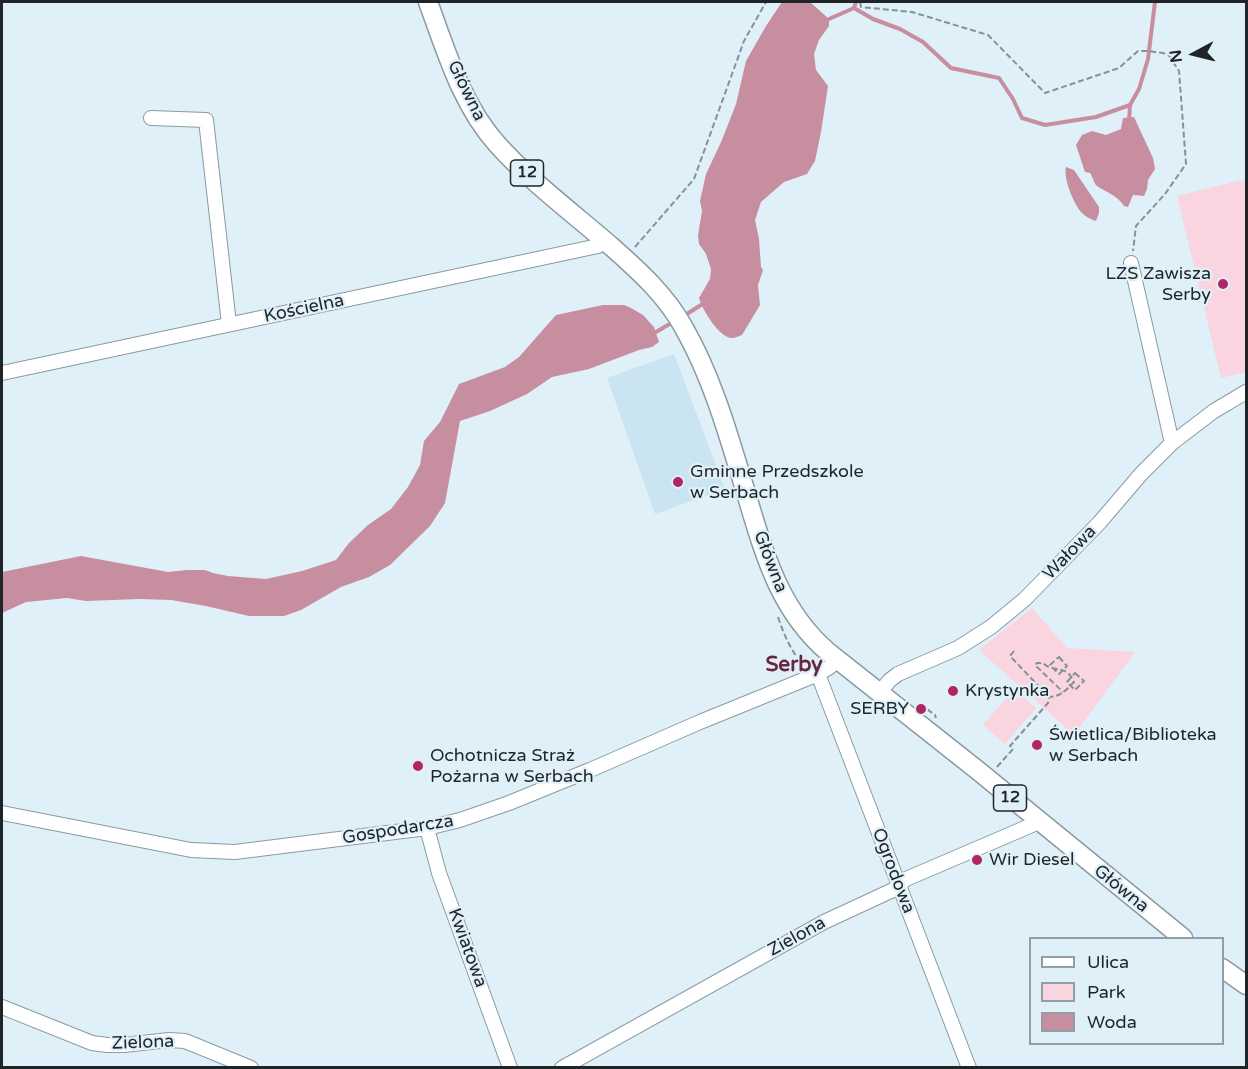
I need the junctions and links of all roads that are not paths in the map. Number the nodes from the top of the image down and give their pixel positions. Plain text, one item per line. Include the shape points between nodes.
1 (428, 2) edge
2 (151, 118) dead end
3 (603, 239) junction
4 (1131, 263) road end
5 (230, 324) junction
6 (2, 373) edge
7 (1246, 392) edge
8 (1172, 443) junction
9 (837, 659) junction
10 (818, 674) junction
11 (879, 693) junction
12 (2, 813) edge
13 (1039, 822) junction
14 (427, 828) junction
15 (899, 885) junction
16 (1181, 937) edge
17 (1224, 970) edge
18 (1246, 986) edge
19 (2, 1007) edge
20 (244, 1066) edge
21 (510, 1068) edge
22 (562, 1068) edge
23 (969, 1068) edge

1 - 3 main road, Główna / 12 via 478,121 511,159
2 - 5 street via 206,120
3 - 5 street, Kościelna via 598,246
3 - 9 main road, Główna / 12 via 653,285 679,319 702,362 778,587 802,626
4 - 8 street
5 - 6 street, Kościelna
7 - 8 street, Wałowa
8 - 11 street, Wałowa via 1025,599 958,648 898,674
9 - 10 street, Gospodarcza
9 - 11 main road, Główna / 12
10 - 14 street, Gospodarcza via 509,802
10 - 15 street, Ogrodowa
11 - 13 main road, Główna / 12
12 - 14 street, Gospodarcza via 191,850 235,852
13 - 15 street, Zielona
13 - 16 main road, Główna / 12
14 - 21 street, Kwiatowa via 439,873
15 - 22 street, Zielona via 824,922
15 - 23 street, Ogrodowa
17 - 18 main road
19 - 20 street, Zielona via 107,1046 185,1041

